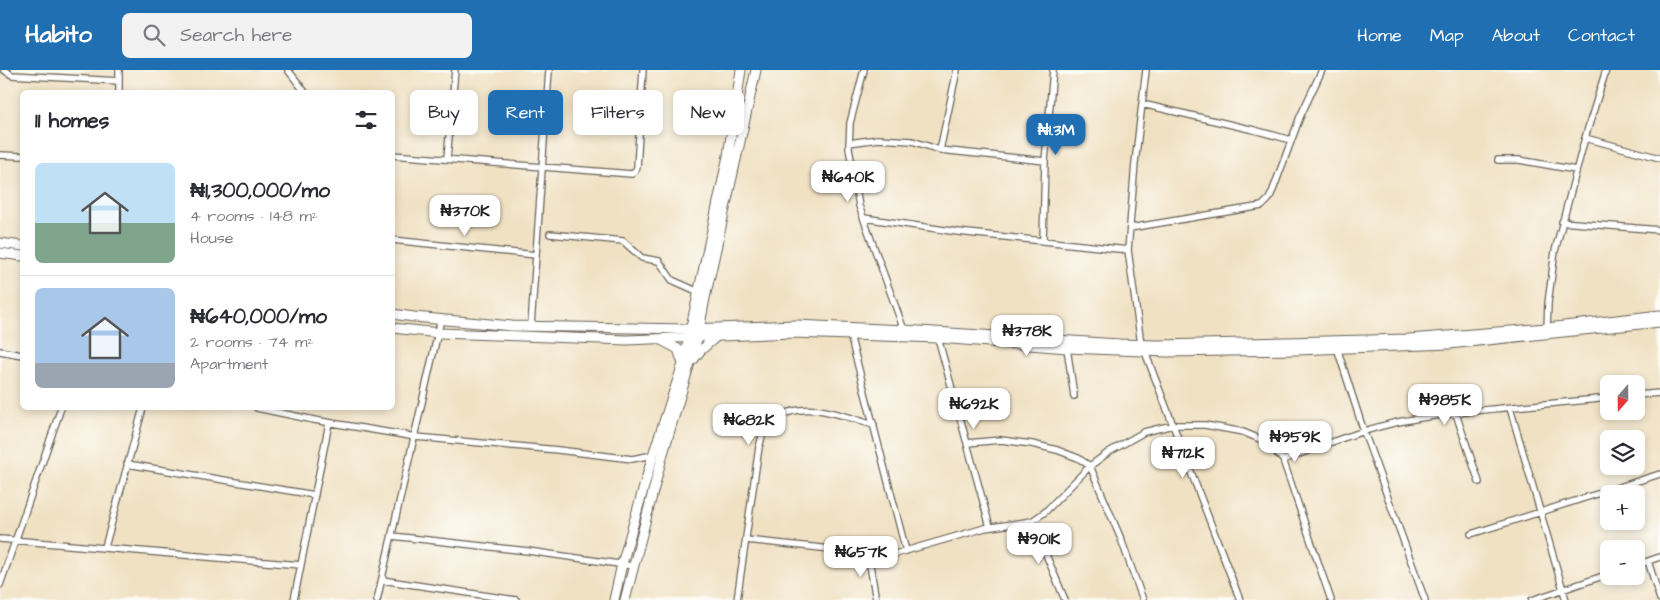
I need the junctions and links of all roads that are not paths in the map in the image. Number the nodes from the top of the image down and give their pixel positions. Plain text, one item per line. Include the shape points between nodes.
1 (4, 70) edge
2 (119, 70) edge
3 (288, 70) edge
4 (455, 70) edge
5 (549, 70) edge
6 (643, 70) edge
7 (741, 70) edge
8 (756, 70) edge
9 (864, 70) edge
10 (957, 70) edge
11 (1053, 70) edge
12 (1146, 70) edge
13 (1322, 70) edge
14 (1606, 70) edge
15 (119, 81) junction
16 (118, 90) edge
17 (303, 90) edge
18 (1142, 104) junction
19 (1585, 138) junction
20 (1291, 140) junction
21 (849, 143) junction
22 (940, 150) junction
23 (0, 155) edge
24 (395, 155) edge
25 (20, 156) edge
26 (1660, 158) edge
27 (447, 159) junction
28 (1498, 160) dead end
29 (1045, 161) junction
30 (542, 167) junction
31 (1576, 170) junction
32 (864, 218) junction
33 (1562, 222) junction
34 (1130, 228) junction
35 (1660, 230) edge
36 (550, 234) dead end
37 (395, 240) edge
38 (1043, 240) junction
39 (0, 243) edge
40 (20, 246) edge
41 (1128, 250) junction
42 (0, 253) edge
43 (536, 254) junction
44 (20, 256) edge
45 (699, 292) junction
46 (395, 314) edge
47 (1660, 315) edge
48 (441, 319) junction
49 (1660, 322) edge
50 (531, 326) junction
51 (395, 328) edge
52 (904, 330) junction
53 (1547, 331) junction
54 (439, 333) junction
55 (694, 333) junction
56 (850, 335) junction
57 (717, 336) junction
58 (938, 338) junction
59 (659, 339) junction
60 (1067, 348) junction
61 (1143, 348) junction
62 (1337, 348) junction
63 (0, 351) edge
64 (20, 355) edge
65 (685, 365) junction
66 (1660, 393) edge
67 (1645, 394) edge
68 (1074, 396) dead end
69 (1600, 399) edge
70 (1510, 408) junction
71 (60, 410) edge
72 (142, 410) edge
73 (267, 410) edge
74 (1456, 414) junction
75 (329, 423) junction
76 (874, 425) junction
77 (1173, 425) junction
78 (1364, 432) junction
79 (416, 437) junction
80 (967, 443) junction
81 (654, 455) junction
82 (1283, 460) junction
83 (127, 464) junction
84 (1090, 466) junction
85 (1660, 474) edge
86 (1479, 482) dead end
87 (315, 495) junction
88 (1539, 513) junction
89 (1032, 521) junction
90 (990, 527) junction
91 (1472, 534) dead end
92 (392, 536) junction
93 (0, 539) edge
94 (15, 540) junction
95 (746, 540) junction
96 (104, 547) junction
97 (906, 552) junction
98 (868, 553) junction
99 (1660, 557) edge
100 (1648, 561) junction
101 (1645, 562) edge
102 (622, 564) junction
103 (301, 565) junction
104 (633, 566) junction
105 (1600, 577) edge
106 (382, 580) junction
107 (0, 585) edge
108 (1562, 590) junction
109 (294, 600) edge
110 (377, 600) edge
111 (516, 600) edge
112 (614, 600) edge
113 (625, 600) edge
114 (737, 600) edge
115 (876, 600) edge
116 (1065, 600) edge
117 (1142, 600) edge
118 (1240, 600) edge
119 (1330, 600) edge
120 (1425, 600) edge
121 (1532, 600) edge
122 (1566, 600) edge
123 (1660, 600) edge

1 - 15 street via 12,75
2 - 15 street
3 - 17 street
4 - 27 street
5 - 30 street
6 - 30 street via 636,170 632,174
7 - 45 main road via 728,156
8 - 55 main road via 707,289
9 - 21 street via 850,123
10 - 22 street
11 - 29 street
12 - 18 street
13 - 20 street
14 - 19 street
15 - 16 street
18 - 20 street
18 - 34 street
19 - 26 street
19 - 31 street
20 - 34 street via 1273,190 1262,206
21 - 22 street via 878,139 912,141
21 - 32 street via 859,206
22 - 29 street
23 - 25 street
24 - 27 street
27 - 30 street
28 - 31 street via 1519,160
29 - 38 street
30 - 43 street
31 - 33 street
32 - 38 street
32 - 52 street
33 - 35 street
33 - 53 street via 1554,251
34 - 41 street
36 - 45 street via 623,241 642,258 659,260 672,280
37 - 43 street
38 - 41 street
39 - 40 main road
41 - 61 street
42 - 44 main road
43 - 50 street
45 - 55 main road
46 - 48 main road
47 - 53 main road
48 - 50 main road
48 - 54 street
49 - 53 main road
50 - 55 main road
51 - 54 main road
52 - 55 main road via 796,325
52 - 61 main road
53 - 61 main road via 1398,340
53 - 62 main road via 1449,344
54 - 59 main road
54 - 79 street
55 - 57 main road
55 - 59 main road
55 - 65 main road
56 - 57 main road
56 - 58 main road
56 - 76 street
57 - 65 main road
58 - 60 main road
58 - 80 street
59 - 65 main road via 678,349
60 - 61 main road
60 - 68 street
61 - 62 main road
61 - 77 street
62 - 78 street
63 - 64 street
65 - 81 main road
65 - 104 main road
66 - 67 street
69 - 70 street
70 - 74 street
70 - 88 street
71 - 94 street
72 - 83 street
73 - 75 street
74 - 78 street via 1402,422
74 - 86 street
75 - 79 street
75 - 87 street
76 - 95 street via 806,408 790,411 772,421 759,447
76 - 97 street
77 - 82 street via 1205,425 1243,432 1267,442
77 - 84 street via 1144,432
77 - 118 street
78 - 82 street
78 - 120 street
79 - 81 street via 632,459
79 - 92 street
80 - 84 street via 1002,440 1032,444 1057,450
80 - 90 street
81 - 102 main road
82 - 119 street
83 - 87 street
83 - 96 street
84 - 89 street
84 - 117 street
85 - 88 street
87 - 103 street
88 - 91 street
88 - 108 street
89 - 90 street
89 - 116 street
90 - 97 street
92 - 102 street
92 - 106 street
93 - 94 street
94 - 96 street
94 - 107 street
95 - 98 street
95 - 114 street
96 - 103 street
97 - 98 street
98 - 115 street
99 - 100 street
100 - 101 street
100 - 123 street
102 - 104 street
102 - 112 main road
103 - 109 street
104 - 113 main road
105 - 108 street
106 - 110 street
106 - 111 street
108 - 121 street
108 - 122 street

